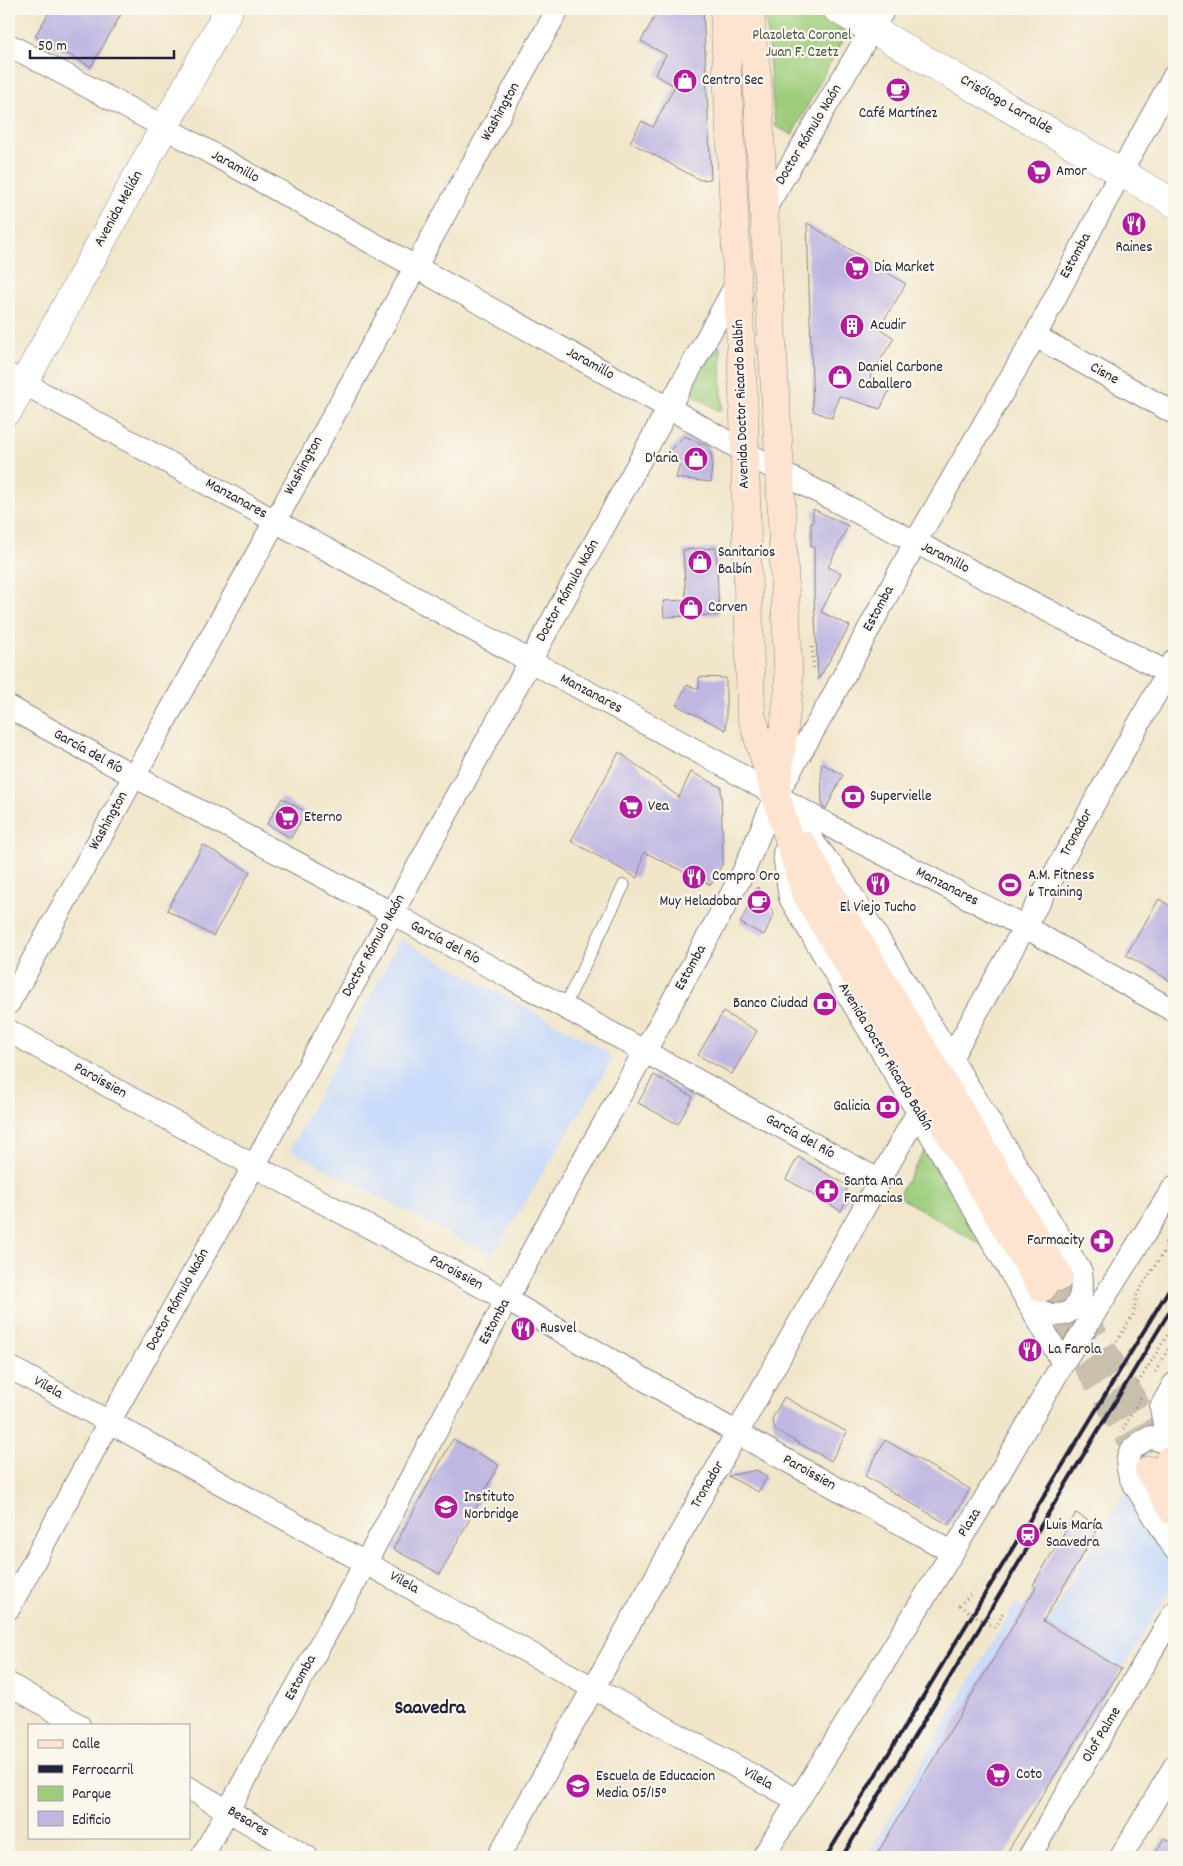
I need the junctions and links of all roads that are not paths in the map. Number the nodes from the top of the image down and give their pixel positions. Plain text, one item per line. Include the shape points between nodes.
1 (230, 9) edge
2 (558, 9) edge
3 (724, 9) edge
4 (750, 9) edge
5 (837, 9) edge
6 (879, 19) edge
7 (9, 45) edge
8 (1174, 76) edge
9 (164, 127) junction
10 (1121, 172) junction
11 (1174, 203) edge
12 (764, 210) junction
13 (415, 267) junction
14 (738, 283) junction
15 (1035, 336) junction
16 (16, 379) edge
17 (669, 408) junction
18 (9, 410) edge
19 (1174, 413) edge
20 (745, 452) junction
21 (780, 472) junction
22 (274, 520) junction
23 (914, 543) junction
24 (530, 661) junction
25 (1172, 670) edge
26 (9, 707) edge
27 (133, 777) junction
28 (776, 795) junction
29 (624, 886) dead end
30 (392, 914) junction
31 (1025, 927) junction
32 (9, 1003) edge
33 (564, 1007) junction
34 (1174, 1011) edge
35 (9, 1031) edge
36 (646, 1051) junction
37 (951, 1058) junction
38 (918, 1112) junction
39 (254, 1166) junction
40 (880, 1181) junction
41 (1174, 1187) edge
42 (1120, 1275) junction
43 (1054, 1286) junction
44 (506, 1300) junction
45 (1063, 1363) junction
46 (9, 1367) edge
47 (1174, 1384) edge
48 (109, 1422) junction
49 (737, 1433) junction
50 (1168, 1458) edge
51 (1174, 1512) edge
52 (1174, 1548) edge
53 (952, 1552) junction
54 (366, 1562) junction
55 (9, 1608) edge
56 (1174, 1613) edge
57 (9, 1684) edge
58 (593, 1687) junction
59 (77, 1724) edge
60 (1174, 1767) edge
61 (190, 1789) edge
62 (797, 1800) junction
63 (228, 1810) junction
64 (202, 1857) edge
65 (308, 1857) edge
66 (498, 1857) edge
67 (763, 1857) edge
68 (1029, 1857) edge
69 (1121, 1857) edge

1 - 9 street, Avenida Melián
2 - 13 street, Washington
3 - 14 main road, Avenida Doctor Ricardo Balbín
4 - 12 main road, Avenida Doctor Ricardo Balbín
5 - 6 street, Crisólogo Larralde
6 - 10 street, Crisólogo Larralde
6 - 12 street, Doctor Rómulo Naón
7 - 9 street, Jaramillo
8 - 10 street, Estomba
9 - 13 street, Jaramillo
9 - 16 street, Avenida Melián
10 - 11 street, Crisólogo Larralde
10 - 15 street, Estomba
12 - 21 main road, Avenida Doctor Ricardo Balbín
13 - 17 street, Jaramillo
13 - 22 street, Washington
14 - 17 street, Doctor Rómulo Naón
14 - 20 main road, Avenida Doctor Ricardo Balbín
15 - 19 street, Cisne
15 - 23 street, Estomba
16 - 18 street, Avenida Melián
16 - 22 street, Manzanares
17 - 20 street, Jaramillo
17 - 24 street, Doctor Rómulo Naón
20 - 21 street, Jaramillo
20 - 28 main road, Avenida Doctor Ricardo Balbín via 751,714
21 - 23 street, Jaramillo
21 - 28 main road, Avenida Doctor Ricardo Balbín via 789,688
22 - 24 street, Manzanares
22 - 27 street, Washington
23 - 25 street, Jaramillo
23 - 28 street, Estomba
24 - 28 street, Manzanares
24 - 30 street, Doctor Rómulo Naón
25 - 31 street, Tronador
26 - 27 street, García del Río
27 - 30 street, García del Río
27 - 32 street, Washington
28 - 31 street, Manzanares
28 - 36 street, Estomba via 743,873
28 - 37 street, Avenida Doctor Ricardo Balbín via 842,879
28 - 38 street, Avenida Doctor Ricardo Balbín via 790,898
28 - 43 main road
29 - 33 lane
30 - 33 street, García del Río
30 - 39 street, Doctor Rómulo Naón
31 - 34 street, Manzanares
31 - 37 street, Tronador
33 - 36 street, García del Río
35 - 39 street, Paroissien
36 - 40 street, García del Río
36 - 44 street, Estomba
37 - 43 street, Avenida Doctor Ricardo Balbín
38 - 40 street, Tronador
38 - 43 street, Avenida Doctor Ricardo Balbín
39 - 44 street, Paroissien
39 - 48 street, Doctor Rómulo Naón
40 - 49 street, Tronador
41 - 42 street, Plaza
42 - 43 street via 1109,1280
42 - 45 street, Plaza
43 - 45 street, Avenida Doctor Ricardo Balbín
44 - 49 street, Paroissien
44 - 54 street, Estomba
45 - 53 street, Plaza
46 - 48 street, Vilela
47 - 50 street via 1160,1407
48 - 54 street, Vilela
48 - 55 street, Doctor Rómulo Naón
49 - 53 street, Paroissien
49 - 58 street, Tronador
50 - 51 main road
50 - 52 street via 1151,1437 1129,1453 1127,1467 1131,1479
53 - 62 street, Plaza
54 - 58 street, Vilela
54 - 63 street, Estomba
56 - 68 street, Olof Palme
57 - 59 street
58 - 62 street, Vilela
58 - 66 street, Tronador
60 - 69 street
61 - 63 street, Besares
62 - 67 street, Plaza
63 - 64 street, Estomba
63 - 65 street, Besares

